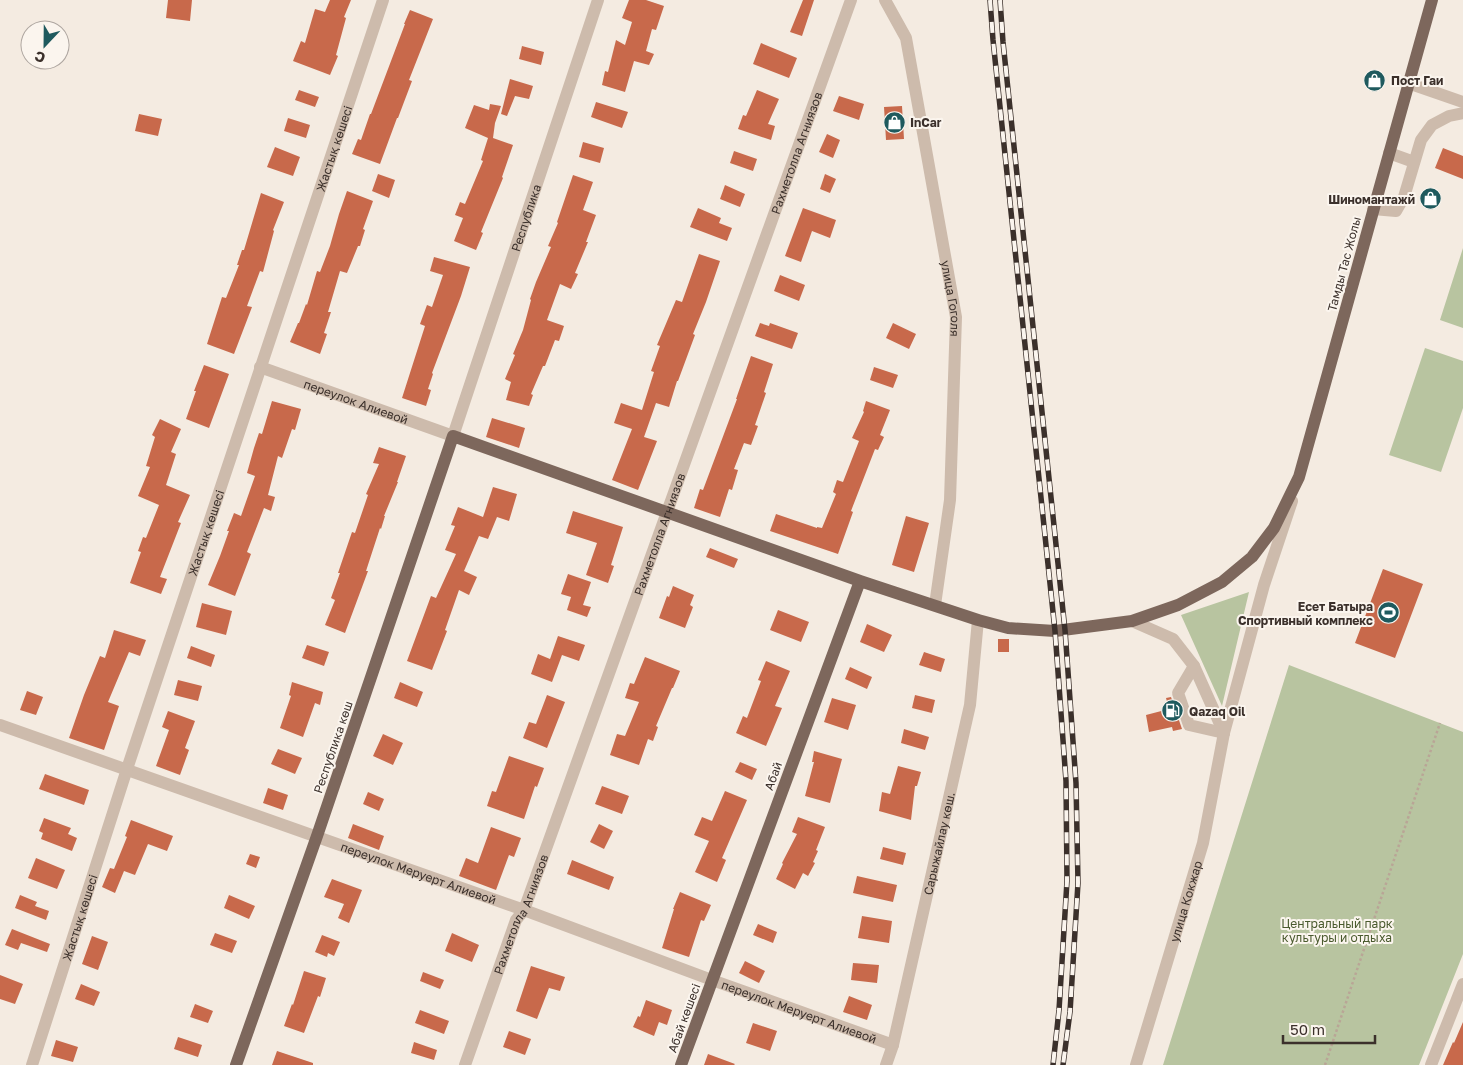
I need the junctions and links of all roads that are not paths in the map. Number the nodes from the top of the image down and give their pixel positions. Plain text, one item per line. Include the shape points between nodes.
1 (383, 0) edge
2 (598, 0) edge
3 (851, 0) edge
4 (885, 0) edge
5 (1432, 0) edge
6 (1408, 83) junction
7 (1463, 102) edge
8 (1463, 113) edge
9 (1389, 153) junction
10 (1414, 162) junction
11 (1373, 209) junction
12 (260, 367) junction
13 (453, 436) junction
14 (1300, 477) junction
15 (666, 512) junction
16 (860, 581) junction
17 (935, 605) junction
18 (978, 620) junction
19 (1132, 621) junction
20 (1194, 666) junction
21 (0, 725) edge
22 (1224, 733) junction
23 (127, 769) junction
24 (317, 836) junction
25 (524, 910) junction
26 (712, 980) junction
27 (1463, 984) edge
28 (893, 1044) junction
29 (32, 1065) edge
30 (236, 1065) edge
31 (465, 1065) edge
32 (681, 1065) edge
33 (886, 1065) edge
34 (1136, 1065) edge
35 (1431, 1065) edge

1 - 12 street, Жастық көшесі
2 - 13 street, Республика
3 - 15 street, Рахметолла Агниязов
4 - 17 street, улица Гоголя via 906,38 956,317 950,500
5 - 6 main road, Тамды Тас Жолы
6 - 7 street
6 - 9 main road, Тамды Тас Жолы
8 - 10 street via 1432,125 1421,140
9 - 10 street
9 - 11 main road, Тамды Тас Жолы
10 - 11 street via 1404,198 1396,211
11 - 14 main road, Тамды Тас Жолы
12 - 13 street, переулок Алиевой
12 - 23 street, Жастық көшесі
13 - 15 main road, Тамды Тас Жолы
13 - 24 main road, Республика көш
14 - 19 main road, Тамды Тас Жолы via 1274,528 1252,557 1215,586 1178,605
14 - 22 street, улица Кокжар via 1264,586
15 - 16 main road, Тамды Тас Жолы
15 - 25 street, Рахметолла Агниязов
16 - 17 main road, Тамды Тас Жолы
16 - 26 main road, Абай
17 - 18 main road, Тамды Тас Жолы
18 - 19 main road, Тамды Тас Жолы via 1008,628 1055,631
18 - 28 street, Сарыжайлау көш. via 970,705
19 - 20 street via 1173,639
20 - 22 street
20 - 22 street via 1178,693 1189,725
21 - 23 street, переулок Меруерт Алиевой
22 - 34 street, улица Кокжар via 1203,843
23 - 24 street, переулок Меруерт Алиевой
23 - 29 street, Жастық көшесі
24 - 25 street, переулок Меруерт Алиевой
24 - 30 main road, Республика көш
25 - 26 street, переулок Меруерт Алиевой
25 - 31 street, Рахметолла Агниязов via 516,920
26 - 28 street, переулок Меруерт Алиевой
26 - 32 main road, Абай көшесі
27 - 35 street
28 - 33 street, Сарыжайлау көш.

